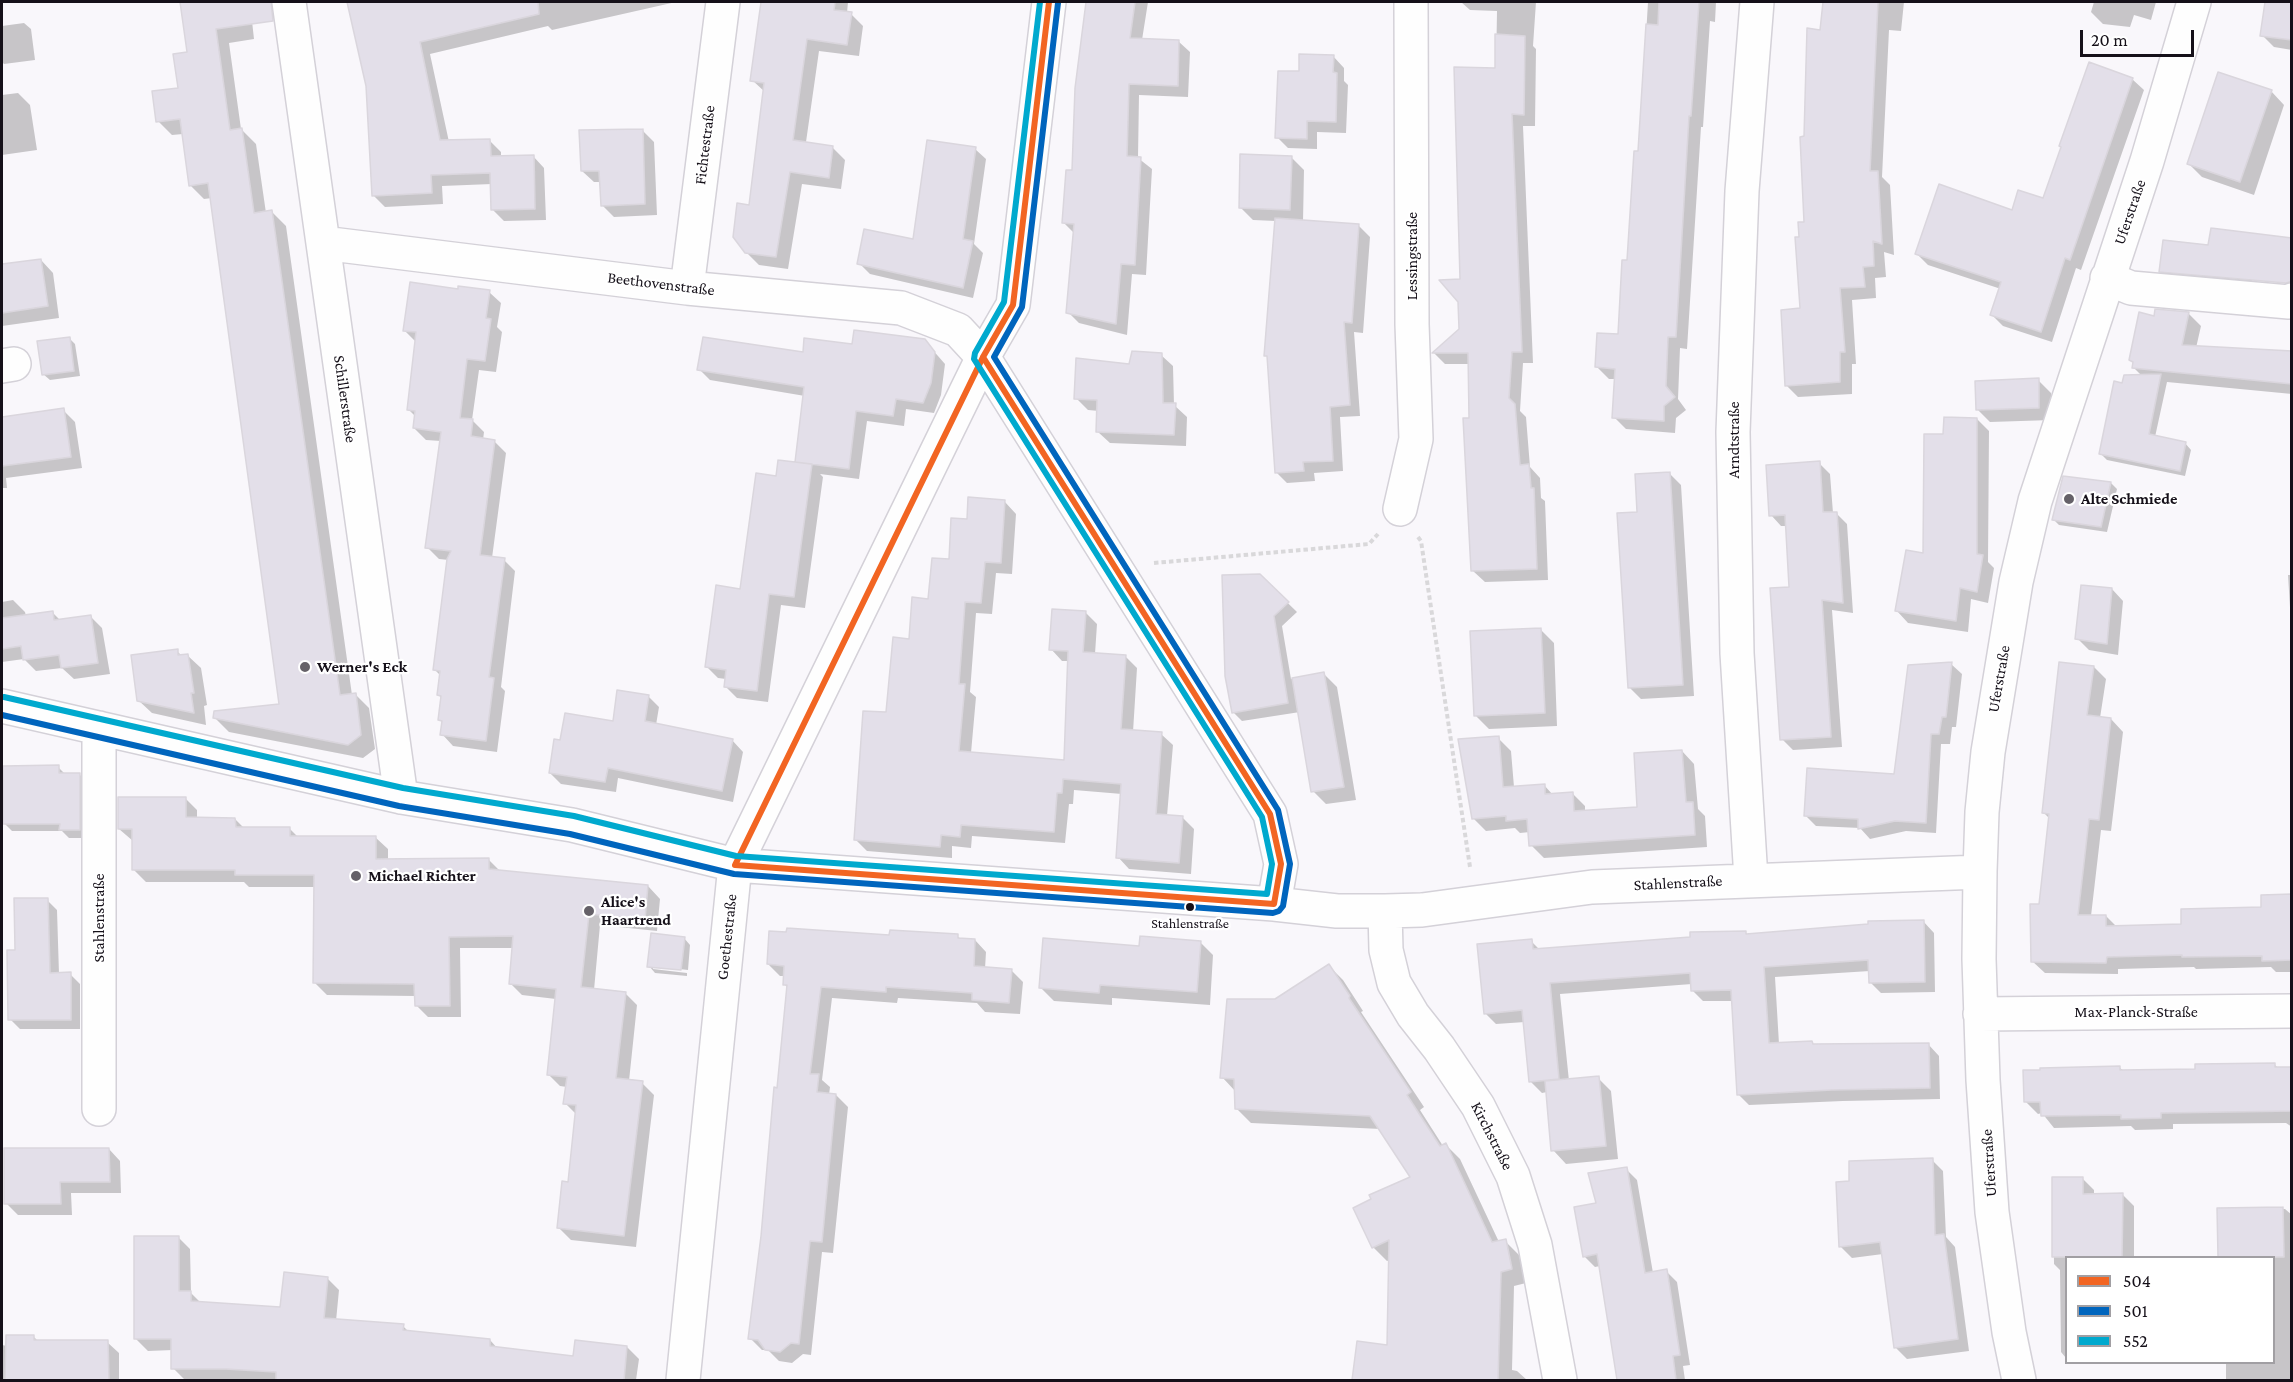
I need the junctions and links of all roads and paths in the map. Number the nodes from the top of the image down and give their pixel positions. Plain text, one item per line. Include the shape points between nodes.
1 (289, 2) edge
2 (723, 2) edge
3 (1049, 2) edge
4 (1411, 2) edge
5 (1757, 2) edge
6 (2194, 2) edge
7 (323, 243) junction
8 (2107, 278) junction
9 (687, 288) junction
10 (2292, 300) edge
11 (983, 357) junction
12 (1400, 509) junction
13 (1114, 566) junction
14 (2, 706) edge
15 (99, 728) junction
16 (400, 797) junction
17 (735, 865) junction
18 (1980, 872) junction
19 (1751, 879) junction
20 (1274, 904) junction
21 (1476, 904) junction
22 (1385, 911) junction
23 (2292, 1011) edge
24 (1980, 1014) junction
25 (99, 1108) dead end
26 (682, 1380) edge
27 (1560, 1380) edge
28 (2019, 1380) edge

1 - 7 street, Schillerstraße
2 - 9 street, Fichtestraße
3 - 11 street, Goethestraße via 1013,305
4 - 12 street, Lessingstraße via 1416,439
5 - 19 street, Arndtstraße via 1742,191 1733,432 1737,653
6 - 8 street, Uferstraße
7 - 9 street, Beethovenstraße
7 - 16 street, Schillerstraße
8 - 10 street via 2131,288
8 - 18 street, Uferstraße via 2044,471 2016,582 1988,752
9 - 11 street, Beethovenstraße via 901,308 958,330
11 - 13 street
11 - 17 street, Goethestraße
12 - 13 path via 1369,544
12 - 21 path via 1421,541
13 - 20 street via 1269,814 1281,864
14 - 15 street, Stahlenstraße
15 - 16 street, Stahlenstraße
15 - 25 street, Stahlenstraße
16 - 17 street, Stahlenstraße via 572,825
17 - 20 street, Stahlenstraße
17 - 26 street, Goethestraße
18 - 19 street, Stahlenstraße
18 - 24 street, Uferstraße
19 - 21 street, Stahlenstraße via 1592,887
20 - 22 street, Stahlenstraße
21 - 22 street, Stahlenstraße
22 - 27 street, Kirchstraße via 1386,950 1394,983 1478,1106 1513,1176 1535,1245
23 - 24 street, Max-Planck-Straße
24 - 28 street, Uferstraße via 1992,1212

